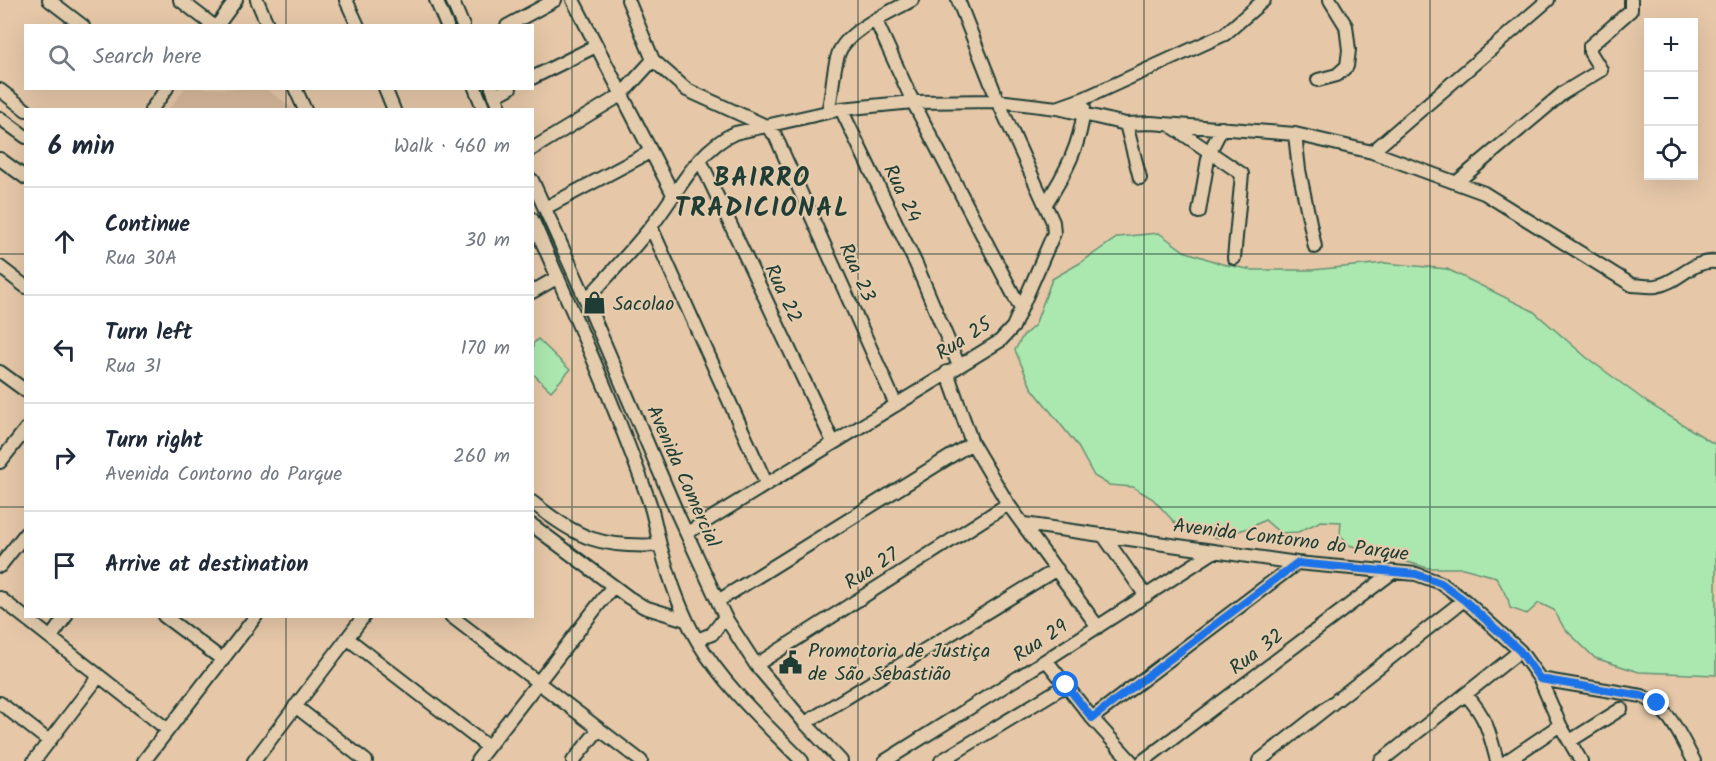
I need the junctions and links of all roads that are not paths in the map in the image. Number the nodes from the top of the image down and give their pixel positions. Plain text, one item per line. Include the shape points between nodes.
1 (49, 0) edge
2 (180, 0) edge
3 (236, 0) edge
4 (257, 0) edge
5 (346, 0) edge
6 (436, 0) edge
7 (452, 0) edge
8 (555, 0) edge
9 (573, 0) edge
10 (628, 0) edge
11 (912, 0) edge
12 (958, 0) edge
13 (1264, 0) edge
14 (1330, 0) edge
15 (1548, 0) edge
16 (1631, 0) edge
17 (876, 21) junction
18 (80, 24) edge
19 (212, 24) edge
20 (217, 24) edge
21 (267, 24) edge
22 (357, 24) edge
23 (446, 24) edge
24 (463, 24) edge
25 (511, 24) edge
26 (597, 46) junction
27 (653, 60) junction
28 (534, 77) edge
29 (1318, 80) dead end
30 (0, 90) edge
31 (165, 90) edge
32 (296, 90) edge
33 (386, 90) edge
34 (476, 90) edge
35 (493, 92) edge
36 (621, 95) junction
37 (1085, 98) junction
38 (998, 101) junction
39 (913, 102) junction
40 (24, 108) edge
41 (152, 108) edge
42 (303, 108) edge
43 (393, 108) edge
44 (483, 108) edge
45 (500, 108) edge
46 (1057, 108) junction
47 (841, 109) junction
48 (828, 111) junction
49 (1083, 114) junction
50 (0, 118) edge
51 (1126, 123) junction
52 (1169, 124) junction
53 (766, 126) junction
54 (1222, 128) junction
55 (1294, 134) junction
56 (24, 136) edge
57 (534, 148) edge
58 (650, 152) junction
59 (1372, 152) junction
60 (1209, 153) junction
61 (0, 159) edge
62 (700, 160) junction
63 (24, 177) edge
64 (1140, 178) dead end
65 (1457, 182) junction
66 (534, 187) edge
67 (674, 196) junction
68 (1045, 205) junction
69 (545, 208) junction
70 (1199, 213) dead end
71 (534, 224) edge
72 (651, 227) junction
73 (557, 235) junction
74 (542, 242) junction
75 (1315, 247) dead end
76 (1234, 258) dead end
77 (1716, 262) edge
78 (0, 267) edge
79 (558, 277) junction
80 (23, 281) edge
81 (534, 291) edge
82 (586, 300) junction
83 (1021, 309) junction
84 (959, 366) junction
85 (0, 372) edge
86 (947, 372) junction
87 (24, 390) edge
88 (896, 405) junction
89 (24, 432) edge
90 (833, 442) junction
91 (972, 443) junction
92 (0, 462) edge
93 (766, 483) junction
94 (534, 504) edge
95 (1008, 504) junction
96 (678, 516) junction
97 (654, 519) junction
98 (1024, 524) junction
99 (534, 527) edge
100 (687, 533) junction
101 (1103, 535) junction
102 (24, 536) edge
103 (660, 544) junction
104 (1215, 551) junction
105 (1297, 563) junction
106 (0, 566) edge
107 (1057, 569) junction
108 (1393, 572) junction
109 (613, 586) junction
110 (1146, 596) junction
111 (0, 598) edge
112 (1464, 600) junction
113 (718, 601) junction
114 (24, 617) edge
115 (725, 617) junction
116 (26, 618) edge
117 (65, 618) edge
118 (168, 618) edge
119 (254, 618) edge
120 (362, 618) edge
121 (454, 618) edge
122 (686, 620) junction
123 (1098, 627) junction
124 (51, 638) junction
125 (346, 638) junction
126 (697, 640) junction
127 (1520, 651) junction
128 (223, 660) junction
129 (1046, 660) junction
130 (756, 665) junction
131 (99, 676) junction
132 (1540, 679) junction
133 (539, 683) junction
134 (1066, 685) junction
135 (1466, 695) junction
136 (0, 703) edge
137 (295, 706) junction
138 (1621, 709) dead end
139 (1092, 718) junction
140 (805, 723) junction
141 (1560, 725) junction
142 (599, 729) junction
143 (168, 730) junction
144 (49, 741) junction
145 (1570, 741) junction
146 (488, 747) junction
147 (34, 761) edge
148 (144, 761) edge
149 (254, 761) edge
150 (366, 761) edge
151 (477, 761) edge
152 (573, 761) edge
153 (641, 761) edge
154 (802, 761) edge
155 (841, 761) edge
156 (885, 761) edge
157 (941, 761) edge
158 (1131, 761) edge
159 (1143, 761) edge
160 (1259, 761) edge
161 (1381, 761) edge
162 (1497, 761) edge
163 (1507, 761) edge
164 (1581, 761) edge
165 (1694, 761) edge

1 - 18 street
2 - 19 street
3 - 20 street
4 - 21 street
5 - 22 street
6 - 23 street
7 - 24 street
8 - 25 street
9 - 26 street
10 - 27 street
11 - 17 street
12 - 38 street
13 - 37 street via 1225,34
14 - 29 street via 1346,26 1347,66 1337,75
15 - 59 street
16 - 65 street via 1631,10 1590,46 1601,70 1563,93
17 - 39 street
17 - 48 street via 851,36 838,54
26 - 28 street
26 - 36 street
27 - 36 street
27 - 53 street via 687,90
30 - 40 street
31 - 41 street
32 - 42 street
33 - 43 street
34 - 44 street
35 - 45 street
36 - 57 street
36 - 58 street
37 - 46 street
37 - 49 street
38 - 39 street
38 - 46 street
38 - 68 street, Rua 25
39 - 47 street
39 - 83 street
46 - 49 street
47 - 48 street
47 - 84 street, Rua 24
48 - 53 street
49 - 51 street
49 - 68 street via 1071,160
50 - 56 street
51 - 52 street
51 - 64 street
52 - 54 street
52 - 60 street
53 - 62 street via 725,138
53 - 88 street, Rua 23 via 775,135
54 - 55 street
54 - 60 street
55 - 59 street
55 - 75 street
58 - 67 street
58 - 69 street
59 - 65 street
60 - 70 street
60 - 76 street via 1242,174
61 - 63 street
62 - 67 street
62 - 90 street, Rua 22
65 - 77 street via 1484,193 1632,285 1655,286 1695,265
66 - 69 street, Avenida Comercial
67 - 72 street
68 - 83 street, Rua 25 via 1054,233
69 - 73 street, Avenida Comercial
71 - 74 street, Avenida Comercial
72 - 82 street
72 - 93 street
73 - 74 street
73 - 82 street, Avenida Comercial
74 - 79 street, Avenida Comercial
78 - 80 street
79 - 81 street
79 - 97 street, Avenida Comercial via 612,401
82 - 96 street, Avenida Comercial
83 - 84 street, Rua 25 via 1000,341
84 - 86 street, Rua 25
85 - 87 street
86 - 88 street, Rua 25
86 - 91 street
88 - 90 street, Rua 25
89 - 92 street
90 - 93 street, Rua 25
91 - 95 street
91 - 113 street
93 - 100 street, Rua 25
94 - 103 street via 560,525 586,538 631,546
95 - 98 street
95 - 130 street, Rua 27
96 - 97 street via 670,513
96 - 100 street, Avenida Comercial
97 - 103 street, Avenida Comercial
98 - 101 street, Avenida Contorno do Parque
98 - 107 street
99 - 109 street
100 - 113 street, Avenida Comercial
101 - 104 street, Avenida Contorno do Parque
101 - 110 street
102 - 106 street
103 - 122 street, Avenida Comercial
104 - 105 street, Avenida Contorno do Parque
104 - 110 street, Rua 29
105 - 108 street, Avenida Contorno do Parque
105 - 139 street
107 - 123 street
107 - 140 street
108 - 112 street, Avenida Contorno do Parque via 1416,574 1441,583
108 - 159 street, Rua 32
109 - 122 street via 644,607
109 - 133 street
110 - 123 street, Rua 29
111 - 114 street
112 - 127 street, Avenida Contorno do Parque
112 - 160 street
113 - 115 street, Avenida Comercial
115 - 126 street via 712,633
115 - 130 street, Avenida Comercial
116 - 124 street
117 - 124 street
118 - 128 street
119 - 128 street
120 - 125 street
121 - 133 street
122 - 126 street, Avenida Comercial
123 - 129 street, Rua 29
124 - 131 street
125 - 137 street
125 - 146 street
126 - 154 street, Avenida Comercial via 730,687
127 - 132 street, Avenida Contorno do Parque
127 - 135 street
128 - 143 street
129 - 134 street
129 - 156 street, Rua 29
130 - 140 street, Avenida Comercial
131 - 143 street
131 - 144 street
132 - 141 street, Avenida Contorno do Parque
132 - 165 street via 1642,696 1657,703 1671,719
133 - 142 street
133 - 146 street
134 - 139 street
134 - 157 street
135 - 161 street
135 - 162 street via 1479,708 1489,728
136 - 144 street
137 - 149 street
137 - 150 street
138 - 145 street
139 - 158 street
140 - 155 street, Avenida Comercial
141 - 145 street, Avenida Contorno do Parque
141 - 163 street
142 - 152 street
142 - 153 street
143 - 148 street
144 - 147 street
145 - 164 street, Avenida Contorno do Parque
146 - 151 street

